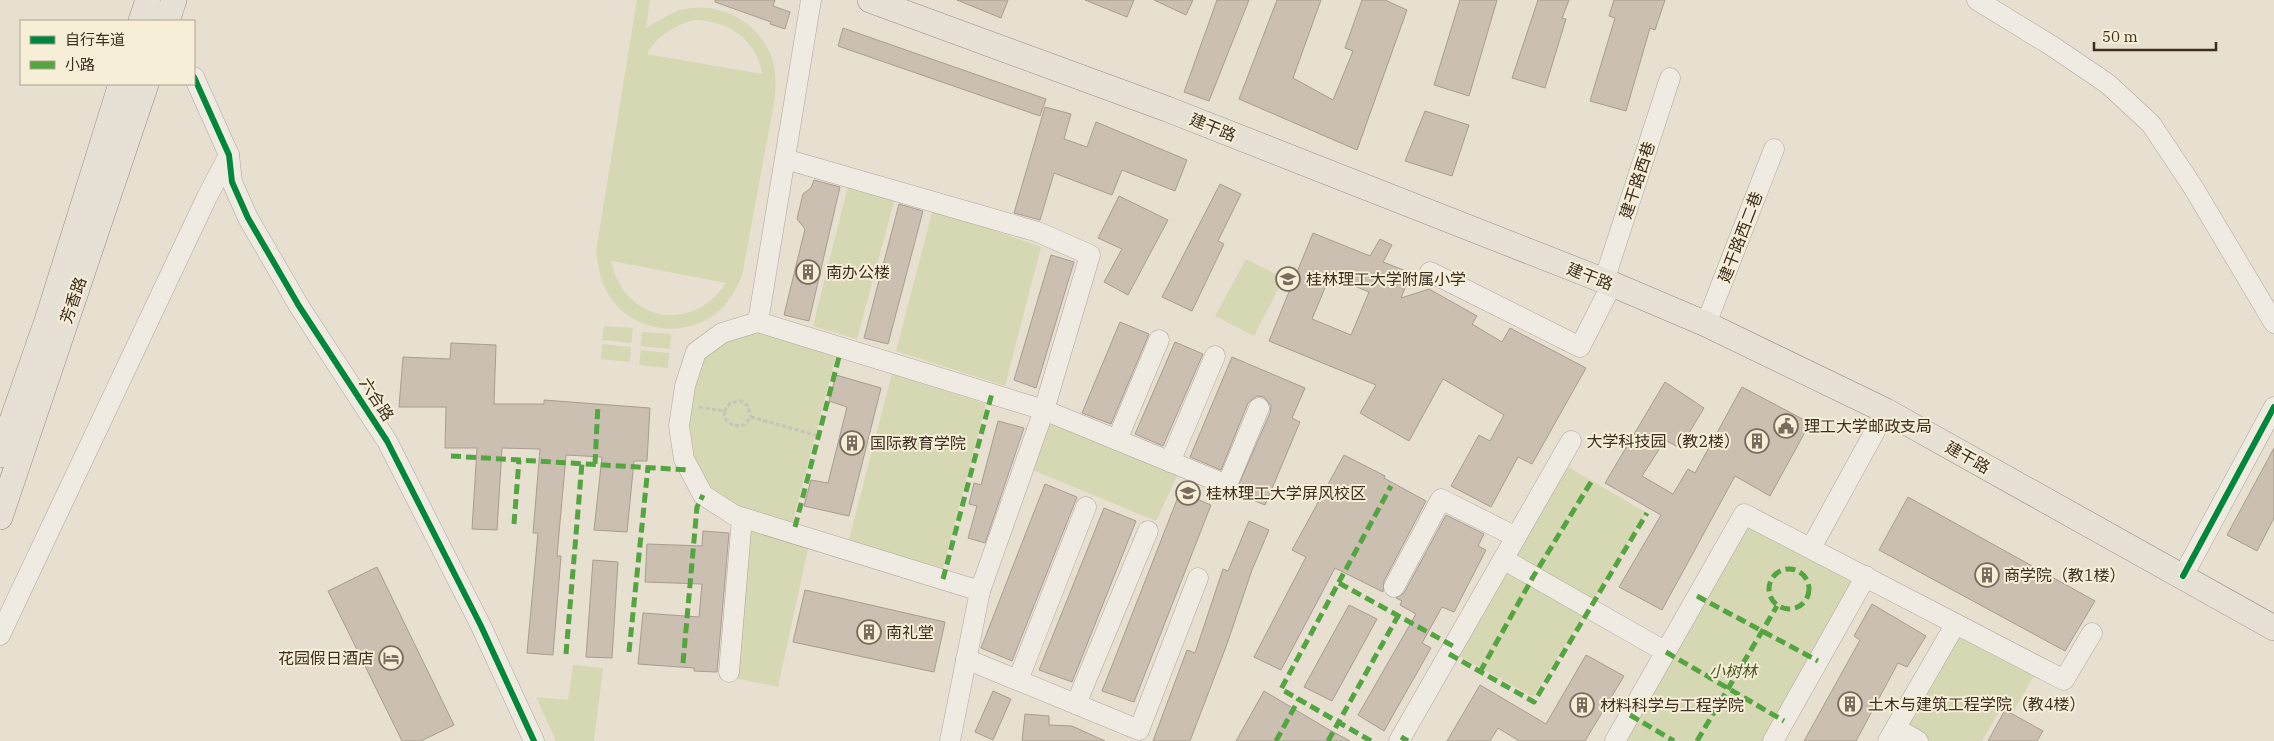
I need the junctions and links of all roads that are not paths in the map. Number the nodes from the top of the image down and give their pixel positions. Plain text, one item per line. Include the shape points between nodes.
1 (149, 0) edge
2 (811, 0) edge
3 (870, 0) edge
4 (1977, 0) edge
5 (169, 16) edge
6 (141, 20) edge
7 (1670, 78) dead end
8 (195, 79) edge
9 (121, 85) edge
10 (146, 85) edge
11 (1774, 149) dead end
12 (229, 155) junction
13 (785, 159) junction
14 (1430, 272) dead end
15 (1608, 283) junction
16 (758, 322) junction
17 (2274, 323) edge
18 (1706, 324) junction
19 (1159, 340) dead end
20 (1215, 356) dead end
21 (1259, 408) dead end
22 (2274, 408) edge
23 (1044, 410) junction
24 (1886, 411) junction
25 (1117, 440) junction
26 (1571, 441) dead end
27 (0, 455) edge
28 (1170, 462) junction
29 (1086, 507) dead end
30 (0, 517) edge
31 (742, 518) junction
32 (1148, 531) dead end
33 (1516, 537) junction
34 (1811, 548) junction
35 (1503, 559) junction
36 (1866, 576) junction
37 (2183, 576) junction
38 (1198, 578) dead end
39 (1394, 587) dead end
40 (980, 591) junction
41 (1955, 625) junction
42 (2274, 628) edge
43 (2092, 633) dead end
44 (0, 635) edge
45 (1666, 652) junction
46 (966, 658) junction
47 (729, 672) dead end
48 (1018, 680) junction
49 (1076, 704) junction
50 (1892, 734) edge
51 (534, 741) edge
52 (950, 741) edge
53 (1399, 741) edge
54 (1615, 741) edge
55 (1773, 741) edge
56 (1918, 741) edge

1 - 5 street
1 - 6 main road
2 - 13 street
3 - 15 main road, 建干路 via 1168,109
4 - 17 street via 2108,84 2151,124
7 - 15 street, 建干路西巷
8 - 12 street, 六合路
9 - 27 main road, 芳香路 via 48,318
10 - 30 main road, 芳香路
11 - 18 street, 建干路西二巷
12 - 44 street
12 - 51 street, 六合路 via 232,182 248,218 299,306 387,440 481,626
13 - 16 street
13 - 23 street via 1038,232 1090,255
14 - 15 street, 建干路西巷 via 1580,347
15 - 18 main road, 建干路
16 - 23 street
16 - 31 street via 722,333 696,352 685,386 678,426 684,459 702,495
18 - 24 main road, 建干路
19 - 25 street
20 - 28 street
21 - 28 street via 1227,485
22 - 37 street
23 - 25 street
23 - 40 street
24 - 34 street
24 - 37 main road, 建干路
25 - 28 street
26 - 33 street
29 - 48 street
31 - 40 street
31 - 47 street
32 - 49 street
33 - 35 street
33 - 39 street via 1441,499
34 - 36 street
34 - 45 street via 1744,514
35 - 45 street
35 - 53 street
36 - 41 street
36 - 55 street
37 - 42 main road, 建干路
38 - 49 street via 1139,730
40 - 46 street
41 - 43 street via 2064,680
41 - 50 street
45 - 54 street
46 - 48 street
46 - 52 street
48 - 49 street
50 - 56 street

